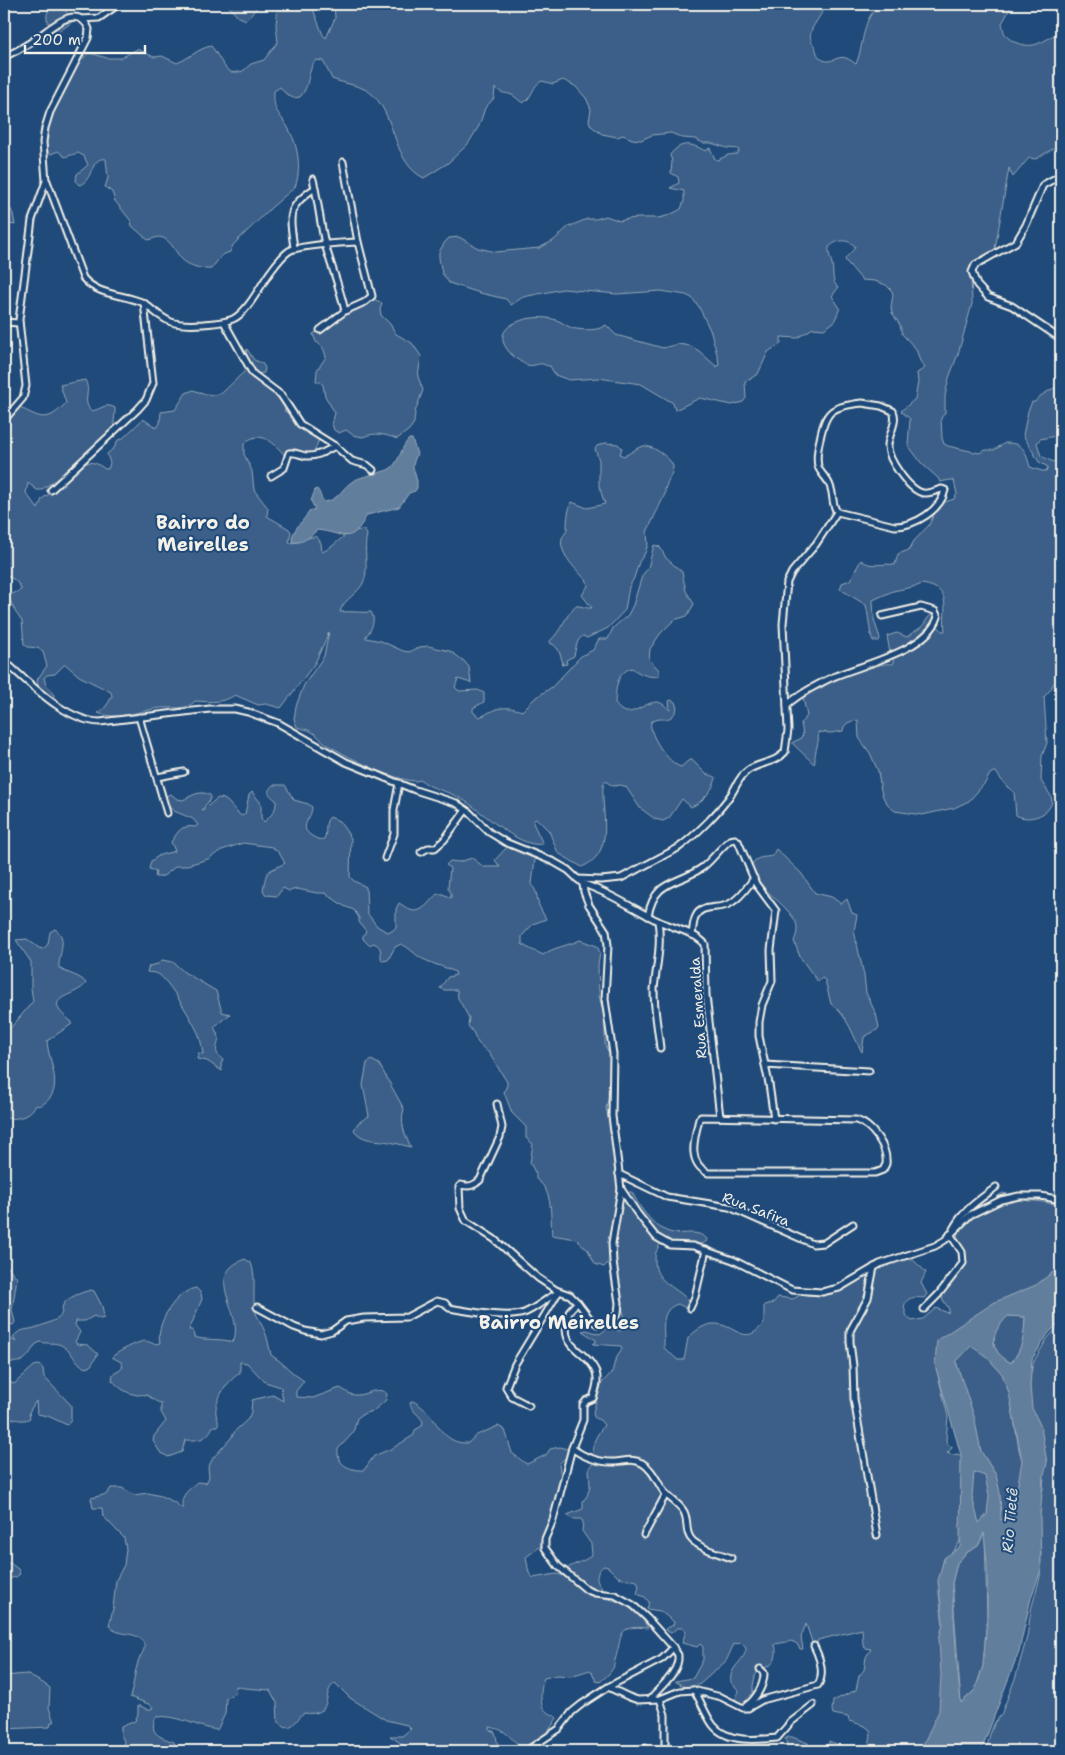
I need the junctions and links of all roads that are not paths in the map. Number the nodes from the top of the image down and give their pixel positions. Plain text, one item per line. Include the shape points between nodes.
1 (119, 4) edge
2 (99, 18) junction
3 (81, 19) junction
4 (89, 32) junction
5 (4, 58) edge
6 (343, 162) dead end
7 (1061, 175) edge
8 (313, 179) dead end
9 (46, 181) junction
10 (315, 188) junction
11 (358, 242) junction
12 (326, 245) junction
13 (294, 248) junction
14 (144, 303) junction
15 (345, 311) junction
16 (4, 322) edge
17 (224, 322) junction
18 (19, 323) junction
19 (320, 330) dead end
20 (1061, 339) edge
21 (4, 420) edge
22 (335, 446) junction
23 (373, 470) dead end
24 (271, 476) dead end
25 (50, 490) dead end
26 (837, 512) junction
27 (882, 616) dead end
28 (4, 661) edge
29 (787, 705) junction
30 (139, 717) junction
31 (184, 772) dead end
32 (156, 777) junction
33 (399, 784) junction
34 (466, 810) junction
35 (167, 813) dead end
36 (421, 852) dead end
37 (385, 858) dead end
38 (754, 878) junction
39 (576, 879) junction
40 (583, 884) junction
41 (648, 916) junction
42 (658, 921) junction
43 (692, 935) junction
44 (660, 1048) dead end
45 (765, 1065) junction
46 (869, 1071) dead end
47 (497, 1104) dead end
48 (720, 1118) junction
49 (774, 1118) junction
50 (619, 1174) junction
51 (996, 1187) dead end
52 (621, 1189) junction
53 (1061, 1200) edge
54 (852, 1224) dead end
55 (952, 1232) junction
56 (706, 1250) junction
57 (874, 1267) junction
58 (559, 1292) junction
59 (578, 1303) junction
60 (257, 1308) dead end
61 (690, 1308) dead end
62 (924, 1310) dead end
63 (529, 1406) dead end
64 (572, 1448) junction
65 (666, 1494) junction
66 (644, 1535) dead end
67 (877, 1535) dead end
68 (732, 1558) dead end
69 (814, 1646) dead end
70 (672, 1647) junction
71 (760, 1669) dead end
72 (608, 1687) junction
73 (693, 1690) junction
74 (650, 1699) junction
75 (660, 1699) junction
76 (813, 1705) dead end
77 (743, 1708) junction
78 (526, 1751) edge
79 (665, 1751) edge

1 - 2 street
2 - 3 street
2 - 4 street
3 - 4 street
3 - 5 street via 64,19
4 - 9 street via 45,128
6 - 11 street
7 - 20 street via 1043,184 1016,242 975,265 972,272 988,297 1012,306
8 - 10 street
9 - 14 street via 83,278 95,289
9 - 18 street via 32,220
10 - 12 street
10 - 13 street via 297,203 290,214
11 - 12 street
11 - 15 street via 372,296
12 - 13 street
12 - 15 street
13 - 17 street via 280,260 239,315
14 - 17 street via 173,324
14 - 25 street via 153,383 146,400
15 - 19 street
16 - 18 street
17 - 22 street via 256,378 281,394 300,424
18 - 21 street via 26,386 22,398
22 - 23 street via 352,461
22 - 24 street via 316,455 289,453 284,468
26 - 26 street via 900,526 924,518 945,492 942,489 920,492 897,469 888,451 895,418 890,409 862,403 838,408 825,417 817,460 820,472 831,487 832,503
26 - 29 street via 787,582 783,624
27 - 29 street via 921,607 935,611 938,617 929,632 902,651 834,677 798,695
28 - 30 street via 47,697 82,720 100,722
29 - 39 street via 785,752 745,772 725,802 687,842 621,878
30 - 32 street
30 - 33 street via 210,709 248,712 278,723 346,762
31 - 32 street
32 - 35 street
33 - 34 street via 450,801
33 - 37 street via 394,834
34 - 36 street via 444,840 435,848
34 - 39 street via 489,832 554,862
38 - 41 street via 738,840 733,839 702,868 656,893
38 - 43 street via 727,906 699,911
38 - 45 street via 776,911 772,981 759,1022
39 - 40 street
40 - 41 street
40 - 50 street via 590,905 606,931 608,945 605,999 614,1054 612,1116
41 - 42 street
42 - 43 street
42 - 44 street via 660,950 654,993
43 - 48 street, Rua Esmeralda via 703,941 705,946 706,995
45 - 46 street
45 - 49 street
47 - 58 street via 502,1127 500,1136 480,1180 468,1187 459,1187 460,1208 469,1223 494,1239
48 - 49 street
48 - 49 street via 700,1118 694,1142 696,1162 708,1173 875,1173 883,1170 886,1164 884,1148 863,1122
50 - 52 street
50 - 54 street, Rua Safira via 667,1197 729,1208 813,1244 824,1243
51 - 55 street via 968,1208
52 - 56 street via 656,1237 670,1244
52 - 59 street via 612,1243 618,1313 607,1323 598,1324 590,1320
53 - 55 street via 1041,1196 1008,1198 973,1212
55 - 57 street via 935,1246
55 - 62 street via 962,1252 963,1263
56 - 57 street via 801,1292 831,1290
56 - 61 street
57 - 67 street via 868,1298 850,1331 850,1342 854,1399
58 - 59 street via 570,1295
58 - 60 street via 518,1314 449,1308 437,1301 407,1317 346,1321 321,1334 294,1327
58 - 63 street via 506,1387 512,1397
59 - 64 street via 567,1317 568,1337 594,1368 597,1382 593,1398 584,1405 584,1415
64 - 65 street via 581,1455 609,1462 634,1460 642,1463
64 - 70 street via 545,1539 547,1552 558,1566 587,1590 615,1595 632,1605
65 - 66 street
65 - 68 street via 683,1510 693,1541
69 - 77 street via 821,1664 818,1685
70 - 72 street via 662,1658
70 - 74 street via 678,1655 677,1664
71 - 77 street via 764,1678 757,1696
72 - 74 street via 638,1700
72 - 78 street via 577,1708 555,1732
73 - 75 street
73 - 76 street via 715,1726 723,1734 738,1738 777,1738
73 - 77 street via 722,1697
74 - 75 street
75 - 79 street via 665,1715

